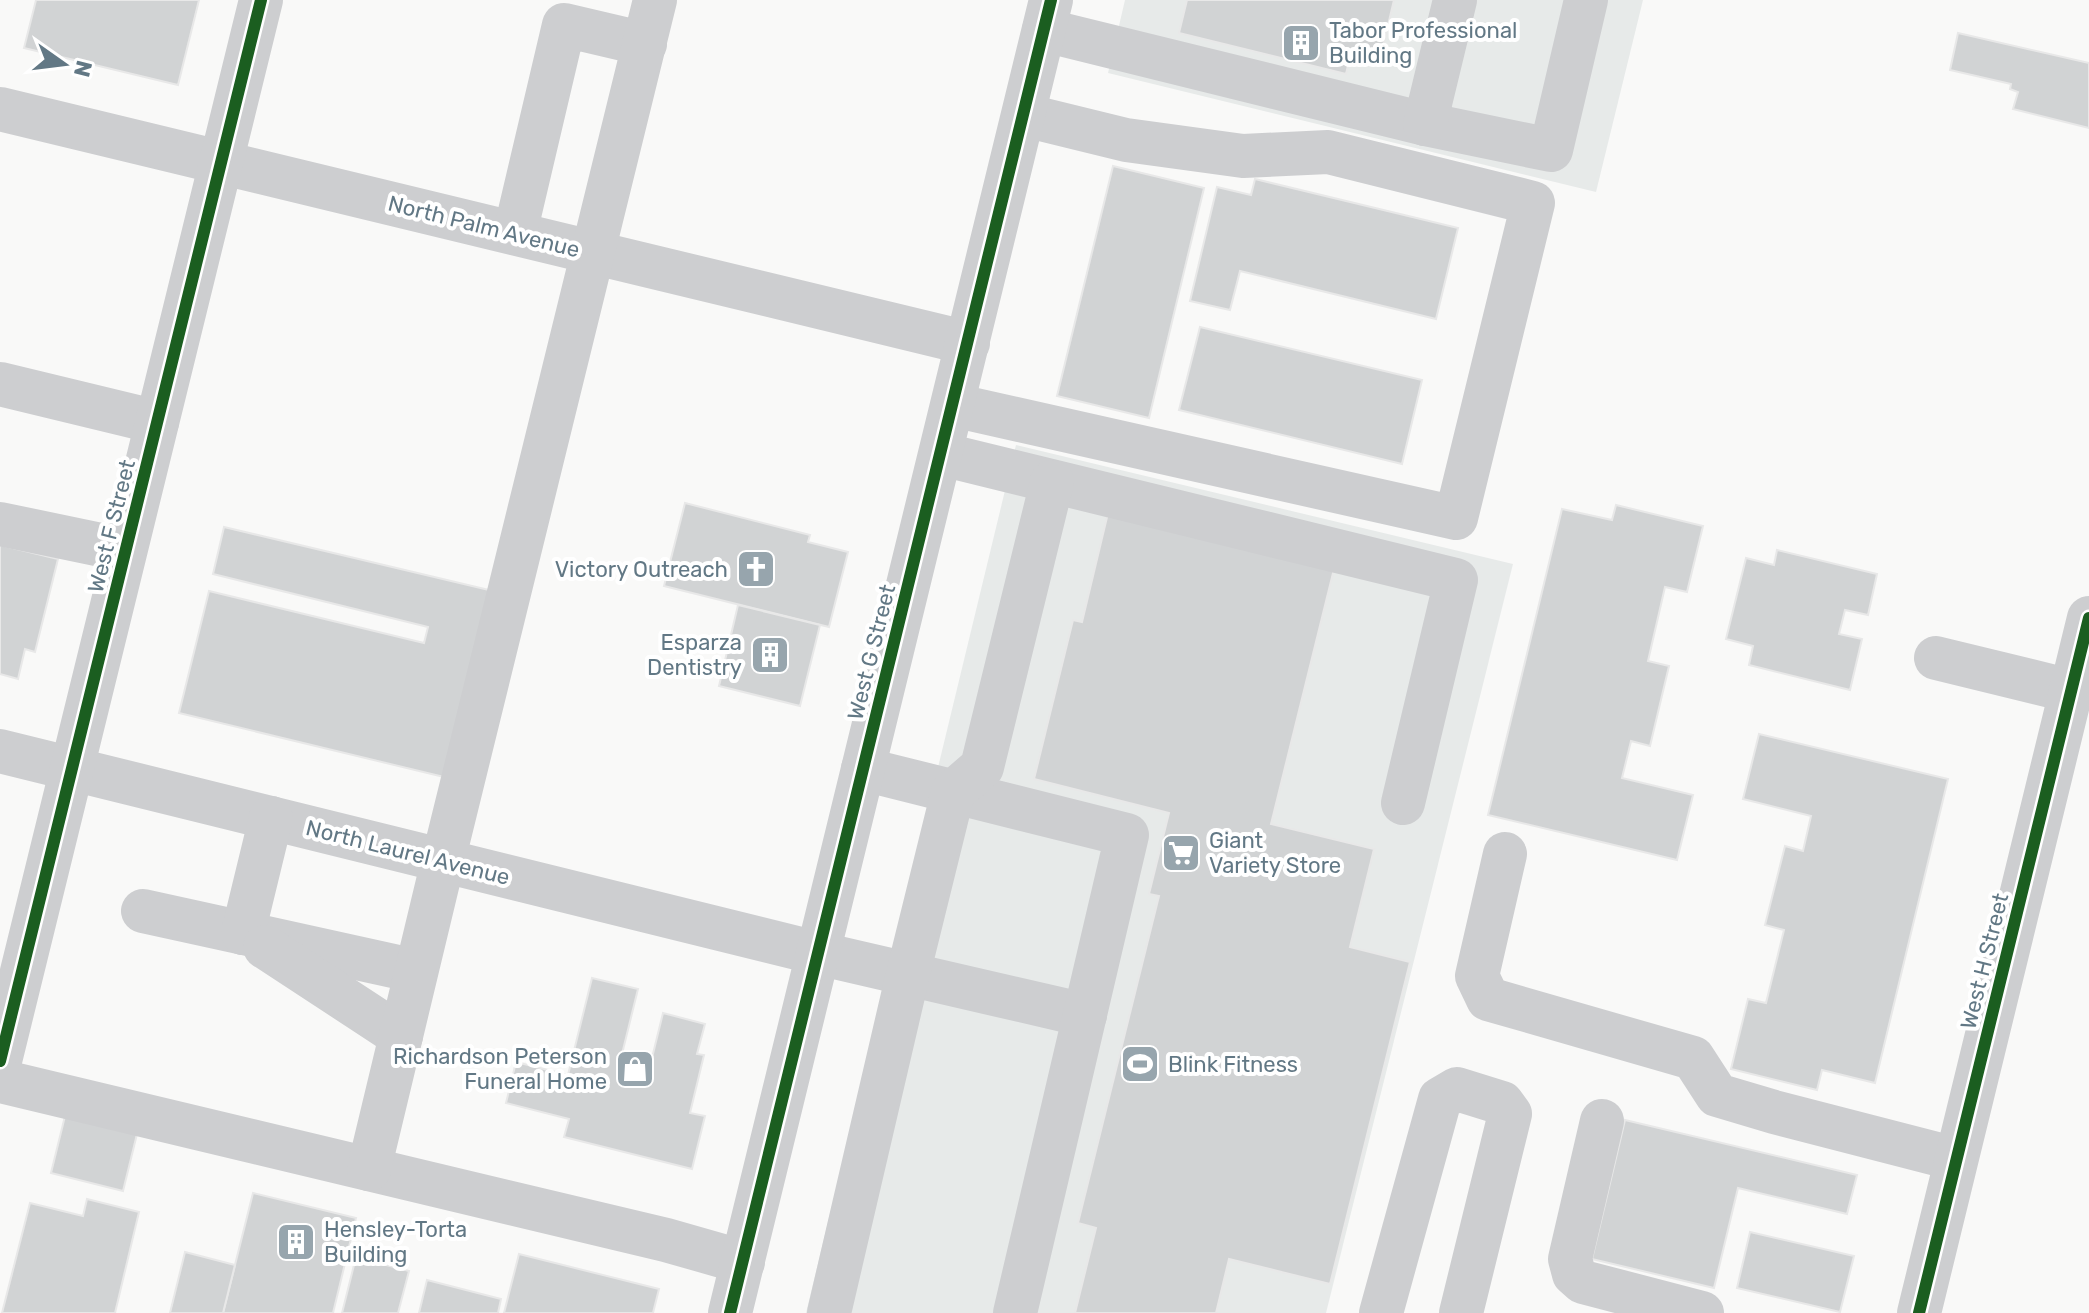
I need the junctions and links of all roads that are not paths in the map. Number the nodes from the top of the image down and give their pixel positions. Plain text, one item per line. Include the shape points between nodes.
1 (261, 0) edge
2 (655, 0) edge
3 (1455, 0) edge
4 (1586, 0) edge
5 (1048, 15) edge
6 (645, 44) junction
7 (0, 109) edge
8 (1024, 115) junction
9 (1425, 124) junction
10 (219, 162) junction
11 (515, 233) junction
12 (594, 253) junction
13 (968, 343) junction
14 (0, 384) edge
15 (953, 405) junction
16 (157, 422) junction
17 (941, 454) junction
18 (1052, 482) junction
19 (0, 524) edge
20 (125, 550) junction
21 (2089, 618) edge
22 (1936, 658) dead end
23 (2075, 712) edge
24 (0, 751) edge
25 (73, 769) junction
26 (863, 769) junction
27 (953, 792) junction
28 (1403, 803) dead end
29 (271, 818) junction
30 (1505, 854) dead end
31 (443, 861) junction
32 (143, 911) dead end
33 (243, 933) junction
34 (817, 953) junction
35 (416, 971) junction
36 (908, 974) junction
37 (6, 1015) edge
38 (1085, 1015) junction
39 (401, 1036) junction
40 (0, 1061) edge
41 (0, 1081) edge
42 (1602, 1121) dead end
43 (1956, 1159) junction
44 (369, 1169) junction
45 (743, 1262) junction
46 (730, 1313) edge
47 (829, 1313) edge
48 (1015, 1313) edge
49 (1381, 1313) edge
50 (1461, 1313) edge
51 (1702, 1313) edge
52 (1919, 1313) edge

1 - 10 street, West F Street
2 - 6 street
3 - 9 street
4 - 9 street via 1551,150
5 - 8 street, West G Street
5 - 9 street
6 - 11 street via 564,25
6 - 12 street
7 - 10 street, North Palm Avenue
8 - 13 street, West G Street
8 - 15 street via 1126,140 1243,156 1328,152 1533,203 1456,518
10 - 11 street, North Palm Avenue
10 - 16 street, West F Street
11 - 12 street, North Palm Avenue
12 - 13 street, North Palm Avenue
12 - 31 street
13 - 15 street, West G Street
14 - 16 street
15 - 17 street, West G Street
16 - 20 street, West F Street
17 - 18 street
17 - 26 street, West G Street
18 - 27 street via 982,767
18 - 28 street via 1456,580
19 - 20 street
20 - 25 street, West F Street
21 - 23 street, West H Street
22 - 23 street
23 - 43 street, West H Street
24 - 25 street, North Laurel Avenue
25 - 29 street, North Laurel Avenue
25 - 37 street, West F Street
26 - 27 street
26 - 34 street, West G Street
27 - 36 street
27 - 38 street via 1127,835
29 - 31 street, North Laurel Avenue
29 - 33 street
30 - 43 street via 1477,976 1488,999 1693,1058 1717,1095
31 - 34 street, North Laurel Avenue
31 - 35 street
32 - 33 street
33 - 35 street
33 - 39 street
34 - 36 street, North Laurel Avenue
34 - 45 street, West G Street
35 - 39 street
36 - 38 street, North Laurel Avenue
36 - 47 street
37 - 40 street, West F Street
38 - 48 street
39 - 44 street
41 - 44 street
42 - 51 street via 1570,1259 1574,1274 1583,1282
43 - 52 street, West H Street
44 - 45 street
45 - 46 street, West G Street
49 - 50 street via 1440,1099 1457,1089 1502,1103 1510,1114

